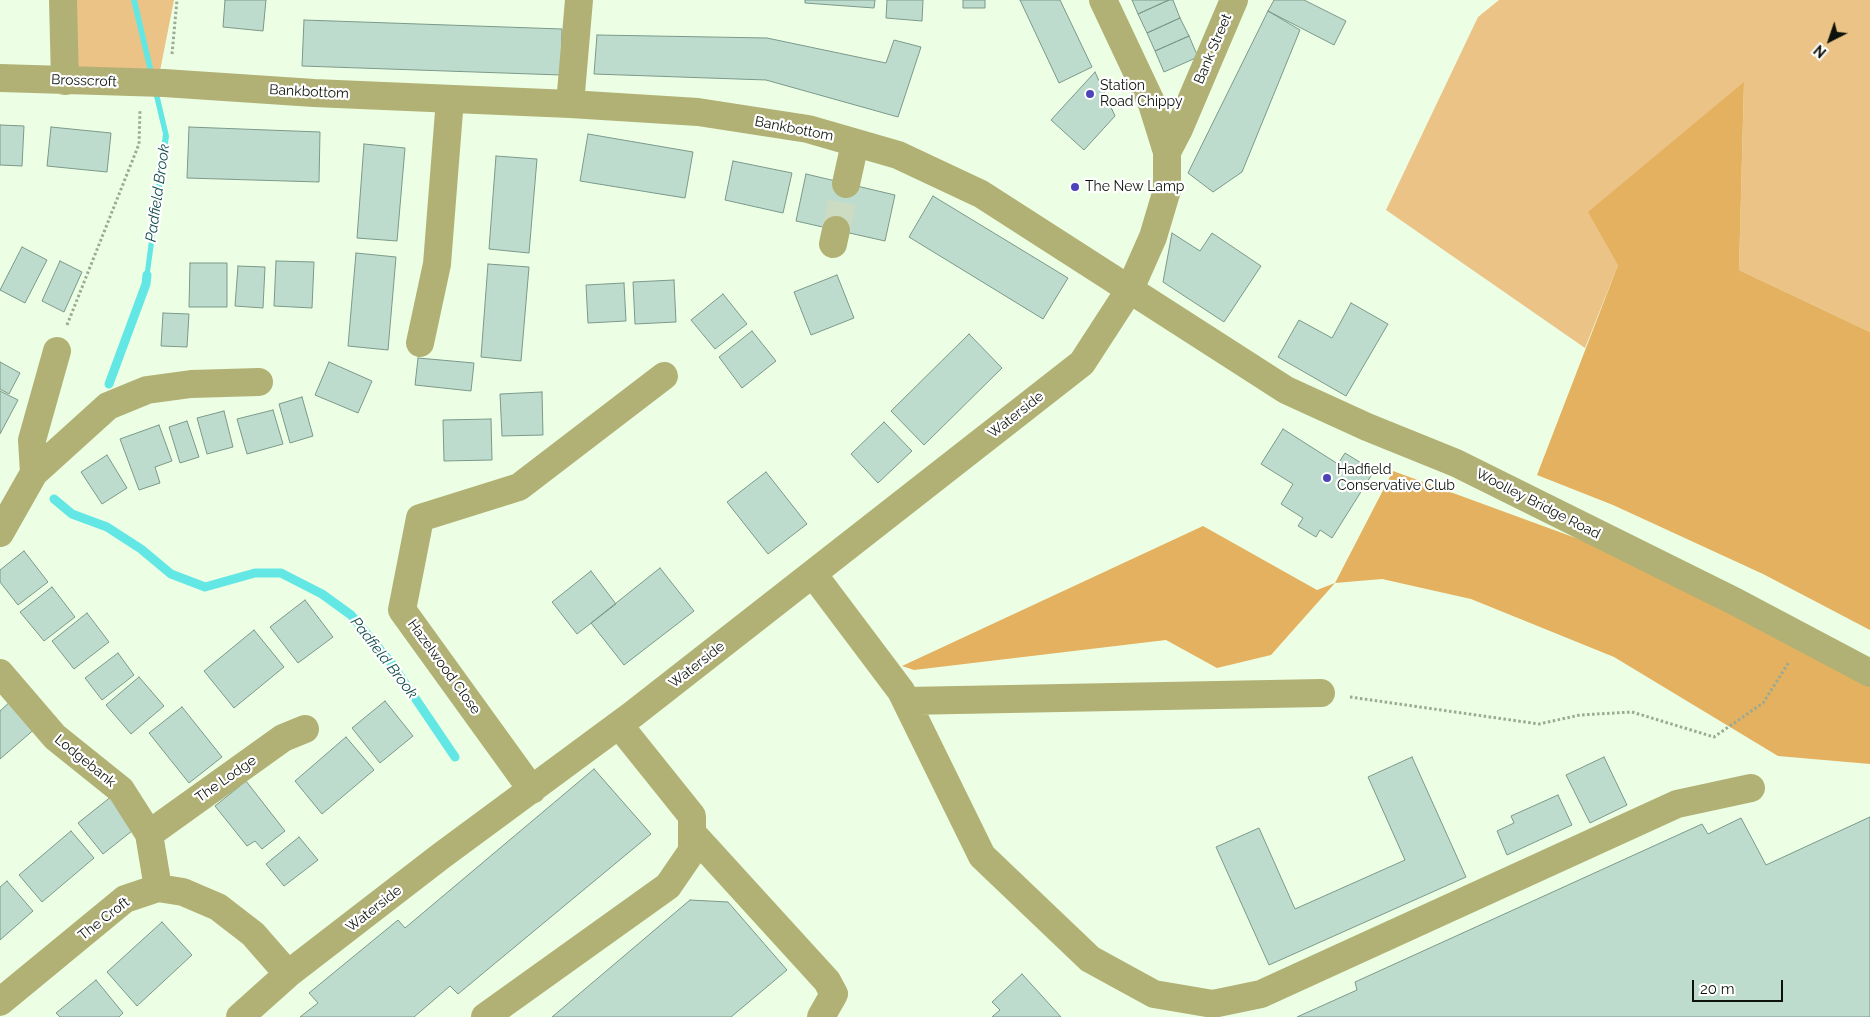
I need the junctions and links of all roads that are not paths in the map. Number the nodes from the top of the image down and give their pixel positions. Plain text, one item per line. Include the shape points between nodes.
1 (63, 0) edge
2 (580, 0) edge
3 (1103, 0) edge
4 (1234, 0) edge
5 (0, 78) edge
6 (65, 81) junction
7 (158, 83) joint
8 (450, 99) junction
9 (570, 104) junction
10 (855, 143) junction
11 (1166, 152) junction
12 (846, 184) tunnel mouth
13 (1130, 289) junction
14 (420, 343) dead end
15 (57, 351) road end
16 (664, 376) dead end
17 (259, 382) dead end
18 (34, 473) junction
19 (0, 533) edge
20 (813, 574) junction
21 (0, 673) edge
22 (1870, 673) edge
23 (1321, 693) road end
24 (906, 702) junction
25 (619, 725) junction
26 (306, 729) dead end
27 (1751, 788) dead end
28 (532, 790) junction
29 (692, 833) junction
30 (149, 834) junction
31 (158, 888) junction
32 (288, 974) junction
33 (0, 1002) edge
34 (1160, 1006) edge
35 (240, 1017) edge
36 (486, 1017) edge
37 (821, 1017) edge

1 - 6 street
2 - 9 street
3 - 11 street, Waterside via 1152,104
4 - 11 street, Bank Street
5 - 6 street, Brosscroft
6 - 7 street, Brosscroft
7 - 8 street, Bankbottom
8 - 9 street, Bankbottom
8 - 14 street via 436,264
9 - 10 street, Bankbottom via 698,112 808,129
10 - 12 street
10 - 13 street, Bankbottom via 898,155 980,194
11 - 13 street, Waterside via 1167,190 1153,237
13 - 20 street, Waterside via 1082,362
13 - 22 street, Woolley Bridge Road via 1286,390 1456,463 1736,602
15 - 18 street via 32,440
16 - 28 street, Hazelwood Close via 518,487 420,518 402,610
17 - 18 street via 191,384 147,390 108,406
18 - 19 street
20 - 24 street
20 - 25 street, Waterside
21 - 30 street, Lodgebank via 54,737 121,790
23 - 24 street
24 - 34 street via 982,856 1090,958
25 - 28 street, Waterside
25 - 29 street via 692,816
26 - 30 street, The Lodge via 284,738
27 - 34 street via 1677,804 1261,994 1213,1004
28 - 32 street, Waterside
29 - 36 street via 692,851 668,886
29 - 37 street via 827,981 834,994
30 - 31 street, Lodgebank
31 - 32 street, The Croft via 184,892 218,907 253,934
31 - 33 street, The Croft via 125,899
32 - 35 street, Waterside

